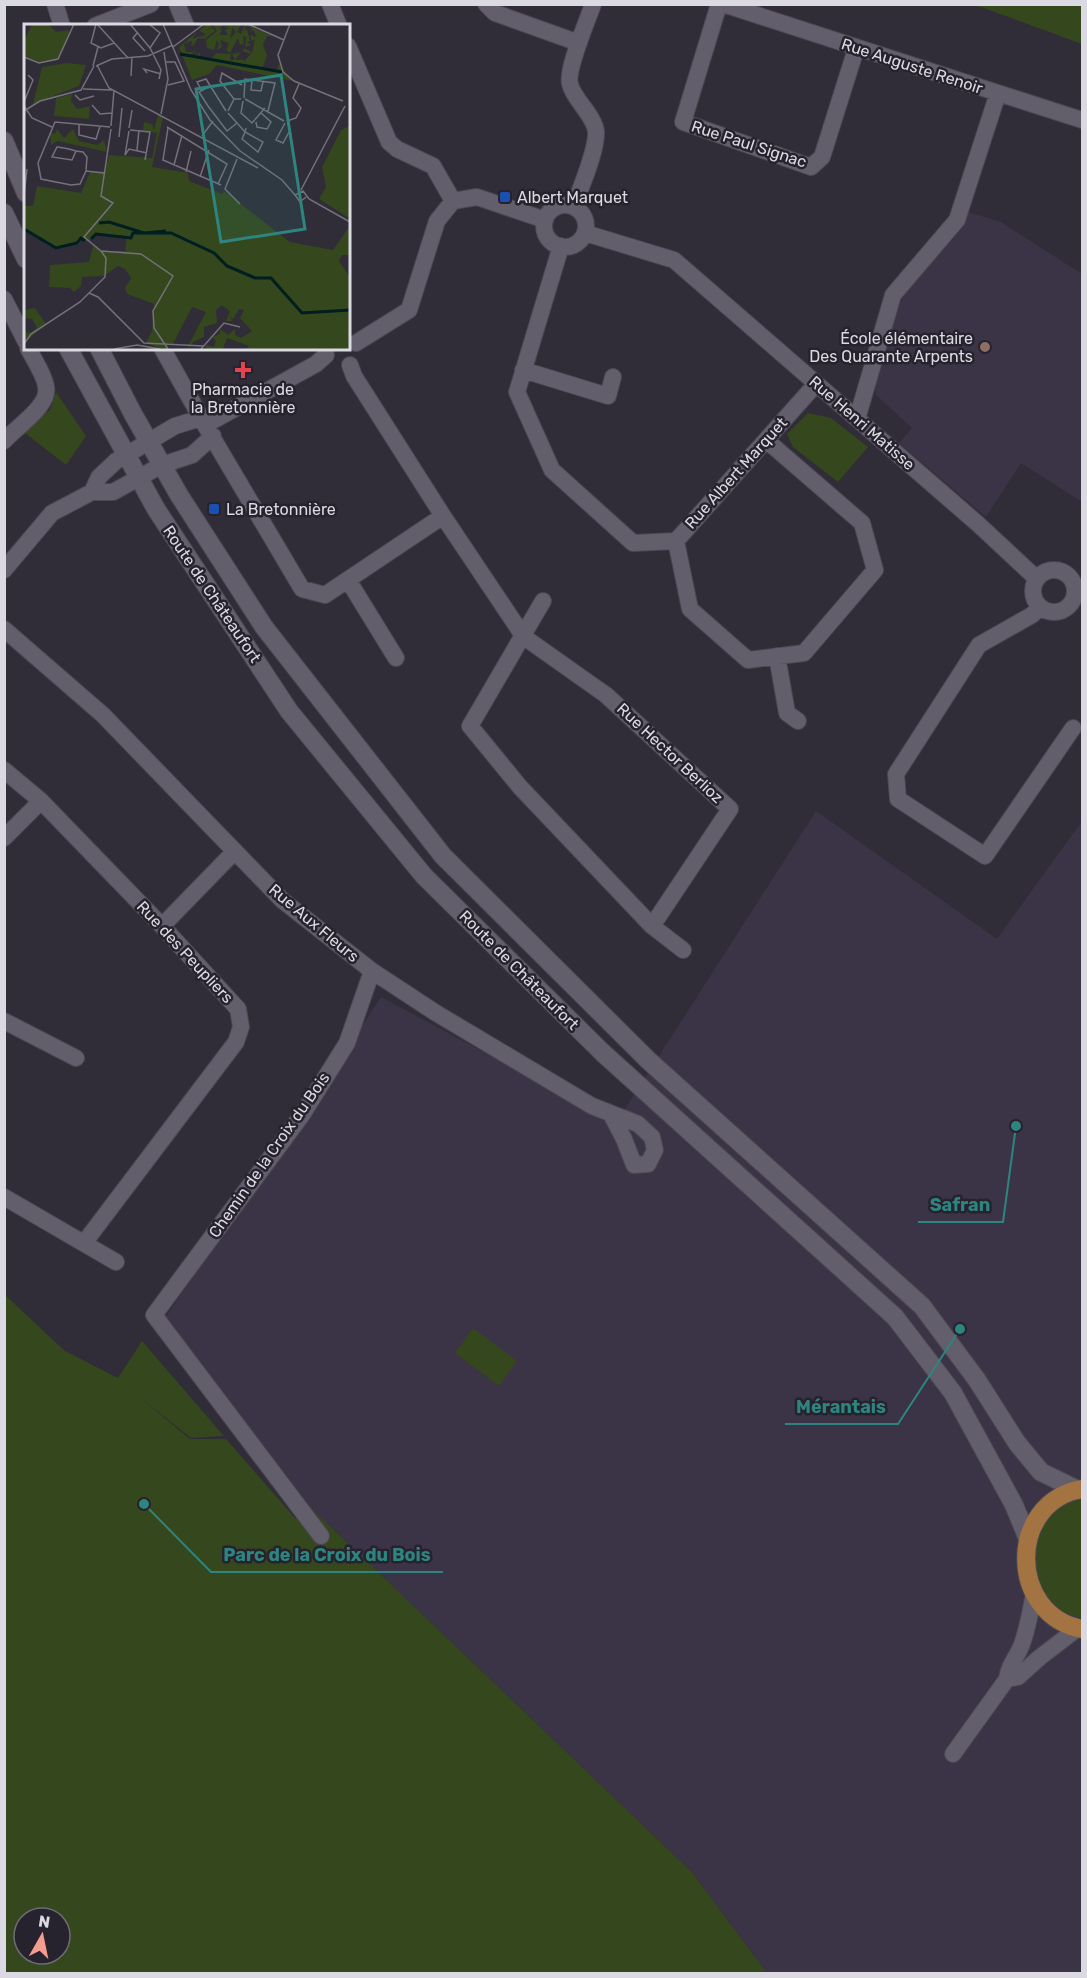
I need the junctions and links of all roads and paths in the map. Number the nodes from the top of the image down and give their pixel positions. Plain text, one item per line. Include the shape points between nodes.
1 (55, 4) edge
2 (152, 4) edge
3 (177, 4) edge
4 (330, 4) edge
5 (486, 4) edge
6 (593, 4) edge
7 (721, 4) edge
8 (61, 24) edge
9 (100, 24) edge
10 (185, 24) edge
11 (338, 24) edge
12 (579, 43) junction
13 (856, 49) junction
14 (350, 51) edge
15 (998, 93) junction
16 (1083, 120) edge
17 (4, 141) edge
18 (24, 188) edge
19 (453, 201) junction
20 (574, 207) junction
21 (4, 213) edge
22 (545, 220) junction
23 (585, 233) junction
24 (561, 246) junction
25 (24, 255) edge
26 (4, 298) edge
27 (24, 338) edge
28 (352, 339) edge
29 (29, 350) edge
30 (69, 350) edge
31 (100, 350) edge
32 (163, 350) edge
33 (325, 352) edge
34 (350, 364) junction
35 (523, 370) junction
36 (613, 377) dead end
37 (816, 384) junction
38 (857, 419) junction
39 (206, 426) junction
40 (766, 440) junction
41 (4, 441) edge
42 (149, 442) junction
43 (126, 456) junction
44 (151, 471) junction
45 (92, 492) junction
46 (443, 516) junction
47 (676, 541) junction
48 (4, 570) edge
49 (1037, 579) junction
50 (348, 580) junction
51 (1079, 590) edge
52 (543, 601) dead end
53 (1040, 607) junction
54 (4, 629) edge
55 (524, 637) junction
56 (777, 656) junction
57 (396, 658) dead end
58 (798, 721) dead end
59 (1073, 728) dead end
60 (4, 770) edge
61 (41, 801) junction
62 (4, 838) edge
63 (235, 851) junction
64 (162, 926) junction
65 (652, 926) junction
66 (683, 950) dead end
67 (372, 971) junction
68 (4, 1021) edge
69 (76, 1058) dead end
70 (611, 1114) dead end
71 (4, 1197) edge
72 (84, 1244) junction
73 (116, 1262) dead end
74 (1080, 1490) edge
75 (321, 1536) dead end
76 (1028, 1539) junction
77 (1034, 1593) junction
78 (1080, 1629) edge
79 (1007, 1679) junction
80 (953, 1754) dead end

1 - 8 street
2 - 9 street
3 - 10 street
4 - 11 street
5 - 12 street via 495,13
6 - 12 street
7 - 13 street, Rue Auguste Renoir
7 - 13 street, Rue Paul Signac via 683,122 811,167 822,157
12 - 20 street via 570,84 596,129 596,140
13 - 15 street, Rue Auguste Renoir
14 - 19 street via 389,142 433,166
15 - 16 street
15 - 38 street, Rue Auguste Renoir via 957,220 893,295
17 - 18 main road
19 - 22 street via 477,197
19 - 28 street via 437,221 409,310
20 - 22 street via 556,207
20 - 23 street via 584,218
21 - 25 main road
22 - 24 street via 547,237
23 - 24 street via 574,244
23 - 37 street, Rue Henri Matisse via 674,260
24 - 35 street, Rue Albert Marquet
26 - 27 street
28 - 34 street via 358,351
29 - 41 street via 46,386 46,397
30 - 43 main road, Route de Châteaufort
31 - 42 main road, Route de Châteaufort
32 - 39 street
33 - 34 street via 335,366
33 - 39 street via 316,364
34 - 46 street, Rue Hector Berlioz
35 - 36 street via 608,396
35 - 47 street, Rue Albert Marquet via 517,392 552,470 633,543
37 - 38 street, Rue Henri Matisse
37 - 40 street, Rue Albert Marquet
38 - 49 street, Rue Henri Matisse
39 - 42 street via 175,426
39 - 44 street via 192,454
39 - 50 street via 302,589 325,595
40 - 47 street, Rue Albert Marquet
40 - 56 street via 862,523 875,570 804,653
42 - 43 street
42 - 44 main road, Route de Châteaufort
43 - 44 main road, Route de Châteaufort
43 - 45 street via 99,477
44 - 45 street via 113,492
44 - 74 main road, Route de Châteaufort via 264,627 443,856 648,1060 922,1306 1041,1472
44 - 76 main road, Route de Châteaufort via 156,509 290,711 424,876 603,1053 895,1317 953,1393 1012,1501
45 - 48 street via 52,513
46 - 50 street
46 - 55 street, Rue Hector Berlioz
47 - 56 street via 690,609 748,660
49 - 51 street via 1058,570
49 - 53 street via 1033,593
50 - 57 street
51 - 53 street via 1063,611 1055,613
52 - 55 street
53 - 59 street via 979,645 896,774 898,799 985,856
54 - 63 street, Rue Aux Fleurs via 103,715
55 - 65 street via 470,726 520,787
55 - 65 street, Rue Hector Berlioz via 606,694 730,809
56 - 58 street via 787,713
60 - 61 street, Rue des Peupliers
61 - 62 street
61 - 64 street, Rue des Peupliers
63 - 64 street
63 - 67 street, Rue Aux Fleurs via 282,900
64 - 72 street, Rue des Peupliers via 238,1009 241,1027 236,1042
65 - 66 street
67 - 70 street, Rue Aux Fleurs via 521,1064
67 - 75 street, Chemin de la Croix du Bois via 347,1043 302,1115 154,1315
68 - 69 street
71 - 72 street
72 - 73 street
74 - 76 main road via 1046,1508
76 - 77 main road via 1026,1572
77 - 78 main road via 1060,1621
77 - 79 street via 1027,1630
78 - 79 street via 1018,1677
79 - 80 street

